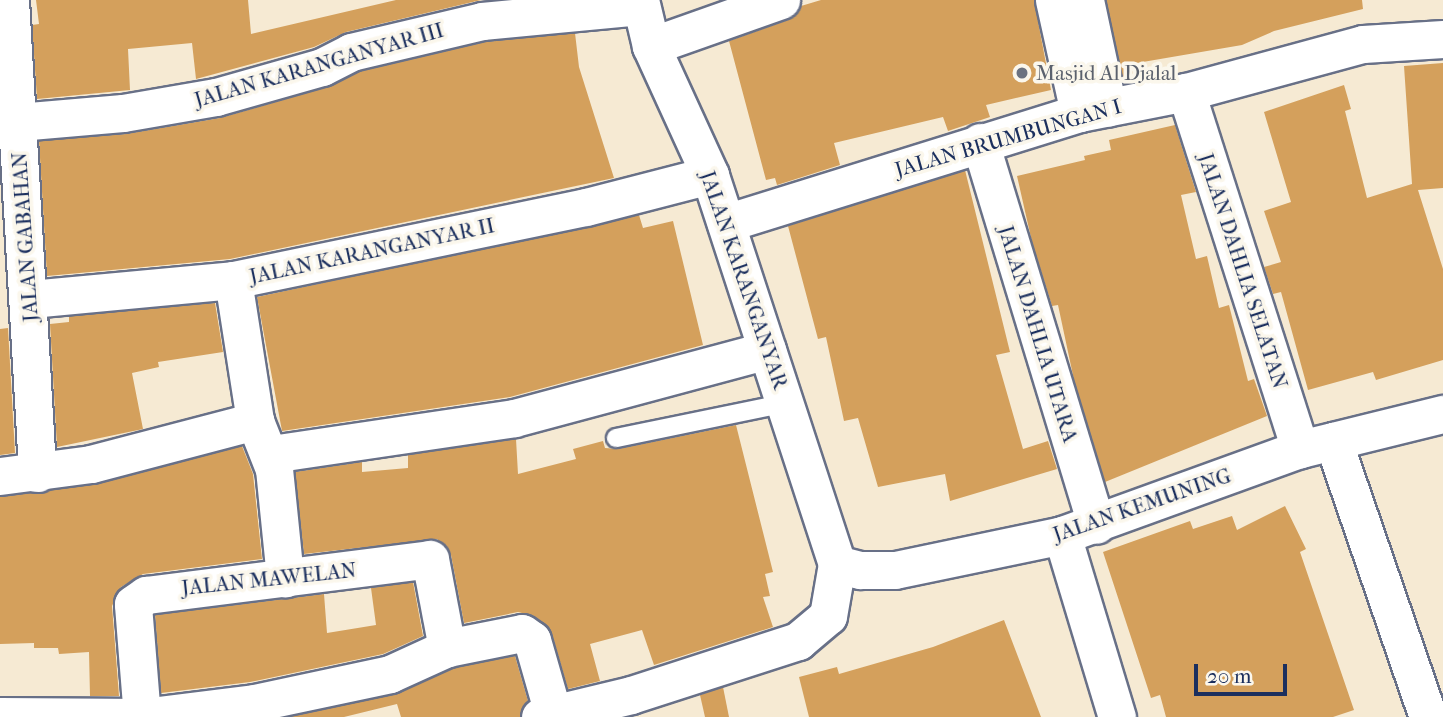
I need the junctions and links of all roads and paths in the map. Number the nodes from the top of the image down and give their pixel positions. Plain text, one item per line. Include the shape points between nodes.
1 (10, 0) edge
2 (781, 0) edge
3 (640, 3) edge
4 (1072, 12) edge
5 (1443, 39) edge
6 (651, 46) junction
7 (1186, 92) junction
8 (1093, 111) junction
9 (18, 122) junction
10 (980, 142) junction
11 (710, 175) junction
12 (726, 223) junction
13 (233, 280) junction
14 (30, 299) junction
15 (767, 350) junction
16 (787, 403) junction
17 (1443, 414) edge
18 (255, 421) junction
19 (616, 438) dead end
20 (1317, 445) junction
21 (271, 454) junction
22 (37, 473) junction
23 (0, 476) edge
24 (1096, 525) junction
25 (1062, 536) junction
26 (837, 564) junction
27 (285, 578) junction
28 (447, 648) junction
29 (633, 706) edge
30 (546, 715) edge
31 (0, 716) edge
32 (55, 716) edge
33 (142, 717) edge
34 (1117, 717) edge
35 (1428, 717) edge

1 - 9 street, JALAN GABAHAN
2 - 6 street
3 - 6 street, JALAN KARANGANYAR
3 - 9 street, JALAN KARANGANYAR III via 482,21 351,52 322,67 216,97 123,113
4 - 8 street
5 - 7 street, JALAN BRUMBUNGAN I via 1363,44
6 - 11 street, JALAN KARANGANYAR
7 - 8 street, JALAN BRUMBUNGAN I
7 - 20 street, JALAN DAHLIA SELATAN
8 - 10 street, JALAN BRUMBUNGAN I
9 - 14 street, JALAN GABAHAN
10 - 12 street, JALAN BRUMBUNGAN I
10 - 24 street, JALAN DAHLIA UTARA
11 - 12 street, JALAN KARANGANYAR
11 - 13 street, JALAN KARANGANYAR II via 586,207
12 - 15 street, JALAN KARANGANYAR
13 - 14 street, JALAN KARANGANYAR II
13 - 18 street
14 - 22 street, JALAN GABAHAN
15 - 16 street, JALAN KARANGANYAR
15 - 21 street via 514,418
16 - 19 lane
16 - 26 street, JALAN KARANGANYAR
17 - 20 street, JALAN KEMUNING
18 - 21 street
18 - 22 street via 204,432 167,447
20 - 24 street, JALAN KEMUNING
20 - 35 street, JALAN DAHLIA SELATAN
21 - 27 street
22 - 23 street
24 - 25 street, JALAN KEMUNING
25 - 26 street, JALAN KEMUNING via 894,570 860,570
25 - 34 street
26 - 29 street via 828,616 817,630
27 - 28 street, JALAN MAWELAN via 430,559
27 - 33 street, JALAN MAWELAN via 170,590 134,601
28 - 30 street via 530,636
28 - 33 street via 390,674 328,690
29 - 30 street
31 - 32 street
32 - 33 street

